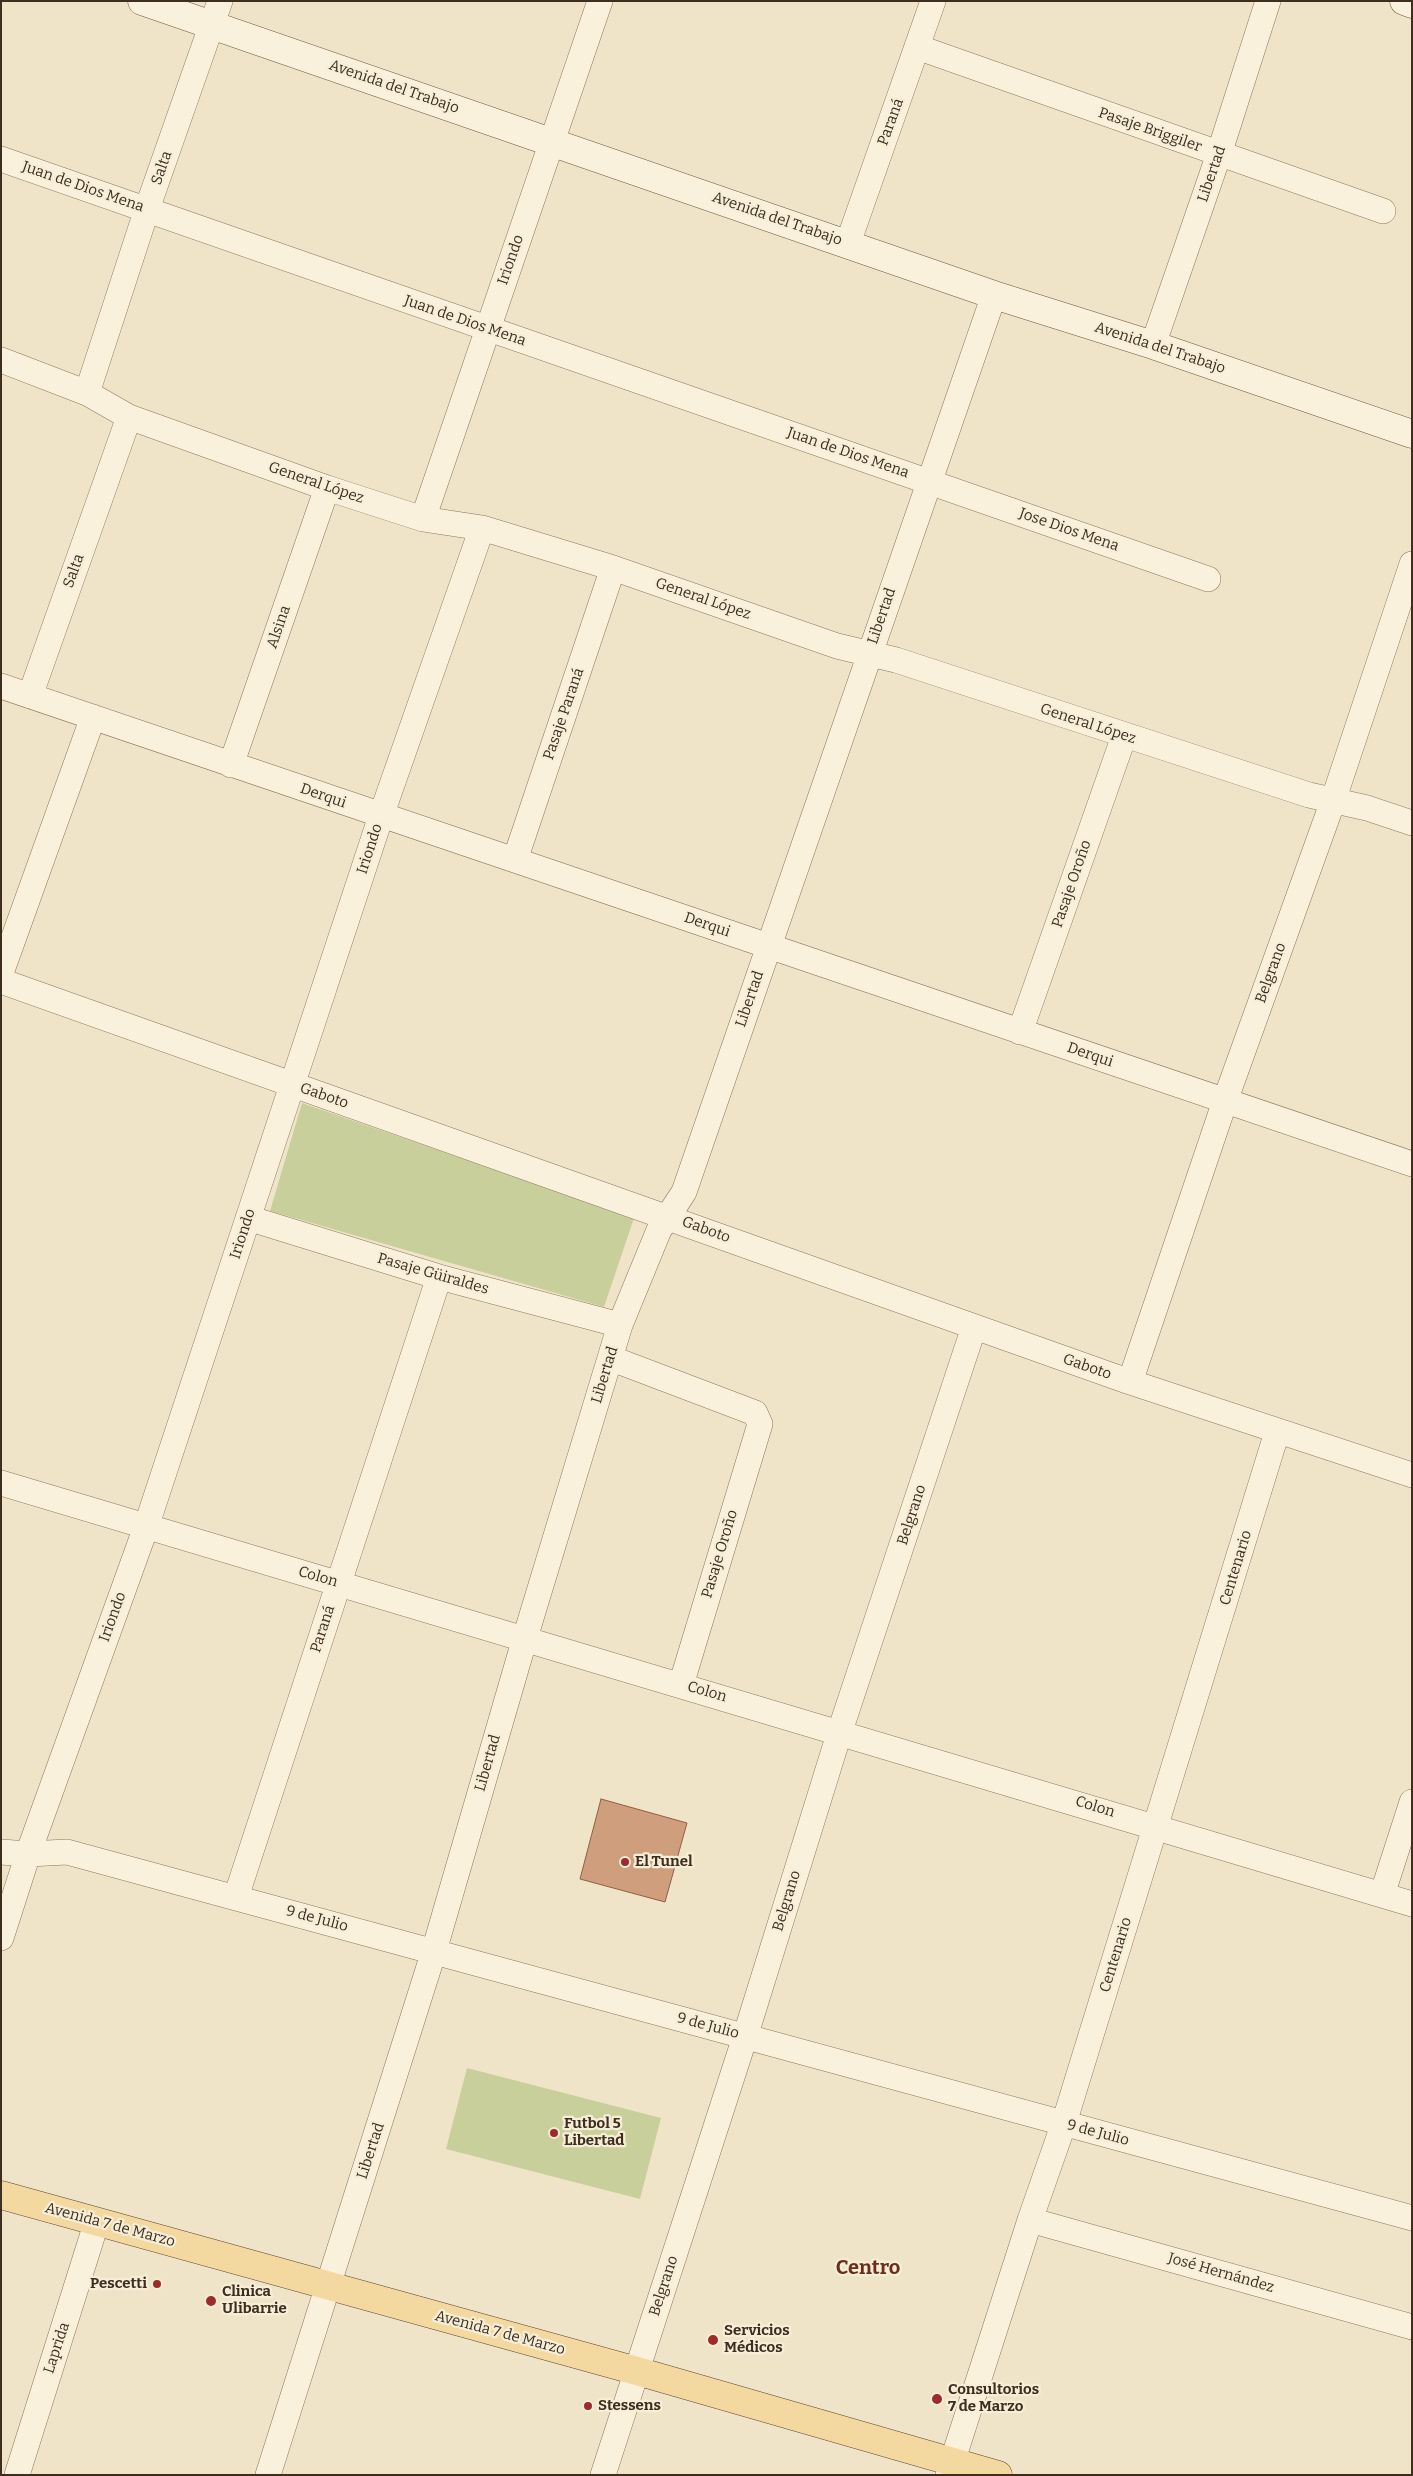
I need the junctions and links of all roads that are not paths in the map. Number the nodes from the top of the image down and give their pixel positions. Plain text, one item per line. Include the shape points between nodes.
1 (142, 1) edge
2 (600, 1) edge
3 (933, 1) edge
4 (1268, 1) edge
5 (1404, 1) edge
6 (1412, 4) edge
7 (216, 13) edge
8 (918, 48) junction
9 (552, 142) junction
10 (1219, 154) junction
11 (1, 159) edge
12 (147, 209) junction
13 (1383, 211) dead end
14 (848, 243) junction
15 (994, 295) junction
16 (486, 328) junction
17 (1154, 345) junction
18 (1, 360) edge
19 (87, 393) junction
20 (130, 417) junction
21 (1412, 434) edge
22 (929, 481) junction
23 (327, 488) junction
24 (423, 519) junction
25 (482, 528) junction
26 (1412, 564) edge
27 (613, 568) junction
28 (1208, 579) dead end
29 (869, 654) junction
30 (1, 686) edge
31 (30, 696) junction
32 (93, 717) junction
33 (1124, 736) junction
34 (232, 766) junction
35 (1333, 801) junction
36 (381, 816) junction
37 (1412, 823) edge
38 (515, 860) junction
39 (768, 946) junction
40 (1, 973) edge
41 (1, 980) edge
42 (1020, 1032) junction
43 (292, 1085) junction
44 (1224, 1101) junction
45 (1412, 1164) edge
46 (668, 1217) junction
47 (248, 1218) junction
48 (439, 1277) junction
49 (620, 1325) junction
50 (974, 1327) junction
51 (610, 1358) junction
52 (1130, 1382) junction
53 (1277, 1432) junction
54 (1412, 1475) edge
55 (1, 1483) edge
56 (146, 1527) junction
57 (338, 1583) junction
58 (525, 1638) junction
59 (681, 1685) junction
60 (840, 1731) junction
61 (1412, 1802) edge
62 (1156, 1826) junction
63 (1, 1852) edge
64 (28, 1854) junction
65 (1382, 1894) junction
66 (236, 1897) junction
67 (1412, 1904) edge
68 (1, 1938) edge
69 (434, 1951) junction
70 (745, 2037) junction
71 (1064, 2123) junction
72 (1, 2195) edge
73 (1412, 2218) edge
74 (1030, 2220) junction
75 (97, 2221) junction
76 (328, 2286) junction
77 (1412, 2327) edge
78 (636, 2371) junction
79 (950, 2469) edge
80 (17, 2475) edge
81 (268, 2475) edge
82 (603, 2475) edge
83 (998, 2475) edge

1 - 7 street, Avenida del Trabajo
2 - 9 street, Iriondo
3 - 8 street, Paraná
4 - 10 street, Libertad
5 - 6 street
7 - 9 street, Avenida del Trabajo
7 - 12 street, Salta
8 - 10 street, Pasaje Briggiler
8 - 14 street, Paraná
9 - 14 street, Avenida del Trabajo
9 - 16 street, Iriondo
10 - 13 street, Pasaje Briggiler
10 - 17 street, Libertad
11 - 12 street, Juan de Dios Mena
12 - 16 street, Juan de Dios Mena
12 - 19 street, Salta
14 - 15 street, Avenida del Trabajo
15 - 17 street, Avenida del Trabajo
15 - 22 street, Libertad
16 - 22 street, Juan de Dios Mena
16 - 24 street, Iriondo
17 - 21 street, Avenida del Trabajo
18 - 19 street, General López
19 - 20 street, General López
20 - 23 street, General López
20 - 31 street, Salta
22 - 28 street, Jose Dios Mena
22 - 29 street, Libertad
23 - 24 street, General López
23 - 34 street, Alsina
24 - 25 street, General López
25 - 27 street, General López
25 - 36 street, Iriondo
26 - 35 street, Belgrano
27 - 29 street, General López via 837,646
27 - 38 street, Pasaje Paraná
29 - 33 street, General López via 896,660
29 - 39 street, Libertad
30 - 31 street, Derqui
31 - 32 street, Derqui
32 - 34 street, Derqui
32 - 40 street
33 - 35 street, General López
33 - 42 street, Pasaje Oroño
34 - 36 street, Derqui
35 - 37 street, General López
35 - 44 street, Belgrano
36 - 38 street, Derqui
36 - 43 street, Iriondo
38 - 39 street, Derqui
39 - 42 street, Derqui
39 - 46 street, Libertad via 684,1192
41 - 43 street, Gaboto
42 - 44 street, Derqui
43 - 46 street, Gaboto
43 - 47 street, Iriondo
44 - 45 street, Derqui
44 - 52 street, Belgrano
46 - 49 street, Libertad via 659,1230
46 - 50 street, Gaboto
47 - 48 street, Pasaje Güiraldes
47 - 56 street, Iriondo
48 - 49 street, Pasaje Güiraldes
48 - 57 street, Paraná
49 - 51 street, Libertad
50 - 52 street, Gaboto
50 - 60 street, Belgrano
51 - 58 street, Libertad
51 - 59 street, Pasaje Oroño via 755,1413 760,1424
52 - 53 street, Gaboto
53 - 54 street, Gaboto
53 - 62 street, Centenario
55 - 56 street, Colon
56 - 57 street, Colon
56 - 64 street, Iriondo
57 - 58 street, Colon
57 - 66 street, Paraná
58 - 59 street, Colon
58 - 69 street, Libertad
59 - 60 street, Colon
60 - 62 street, Colon
60 - 70 street, Belgrano
61 - 65 street
62 - 65 street, Colon
62 - 71 street, Centenario
63 - 64 street, 9 de Julio
64 - 66 street, 9 de Julio via 67,1852
64 - 68 street, Iriondo
65 - 67 street, Colon
66 - 69 street, 9 de Julio
69 - 70 street, 9 de Julio
69 - 76 street, Libertad
70 - 71 street, 9 de Julio
70 - 78 street, Belgrano
71 - 73 street, 9 de Julio
71 - 74 street, Centenario
72 - 75 main road, Avenida 7 de Marzo
74 - 77 street, José Hernández
74 - 79 street, Centenario
75 - 76 main road, Avenida 7 de Marzo
75 - 80 street, Laprida
76 - 78 main road, Avenida 7 de Marzo
76 - 81 street, Libertad
78 - 79 main road, Avenida 7 de Marzo
78 - 82 street, Belgrano
79 - 83 main road, Avenida 7 de Marzo

